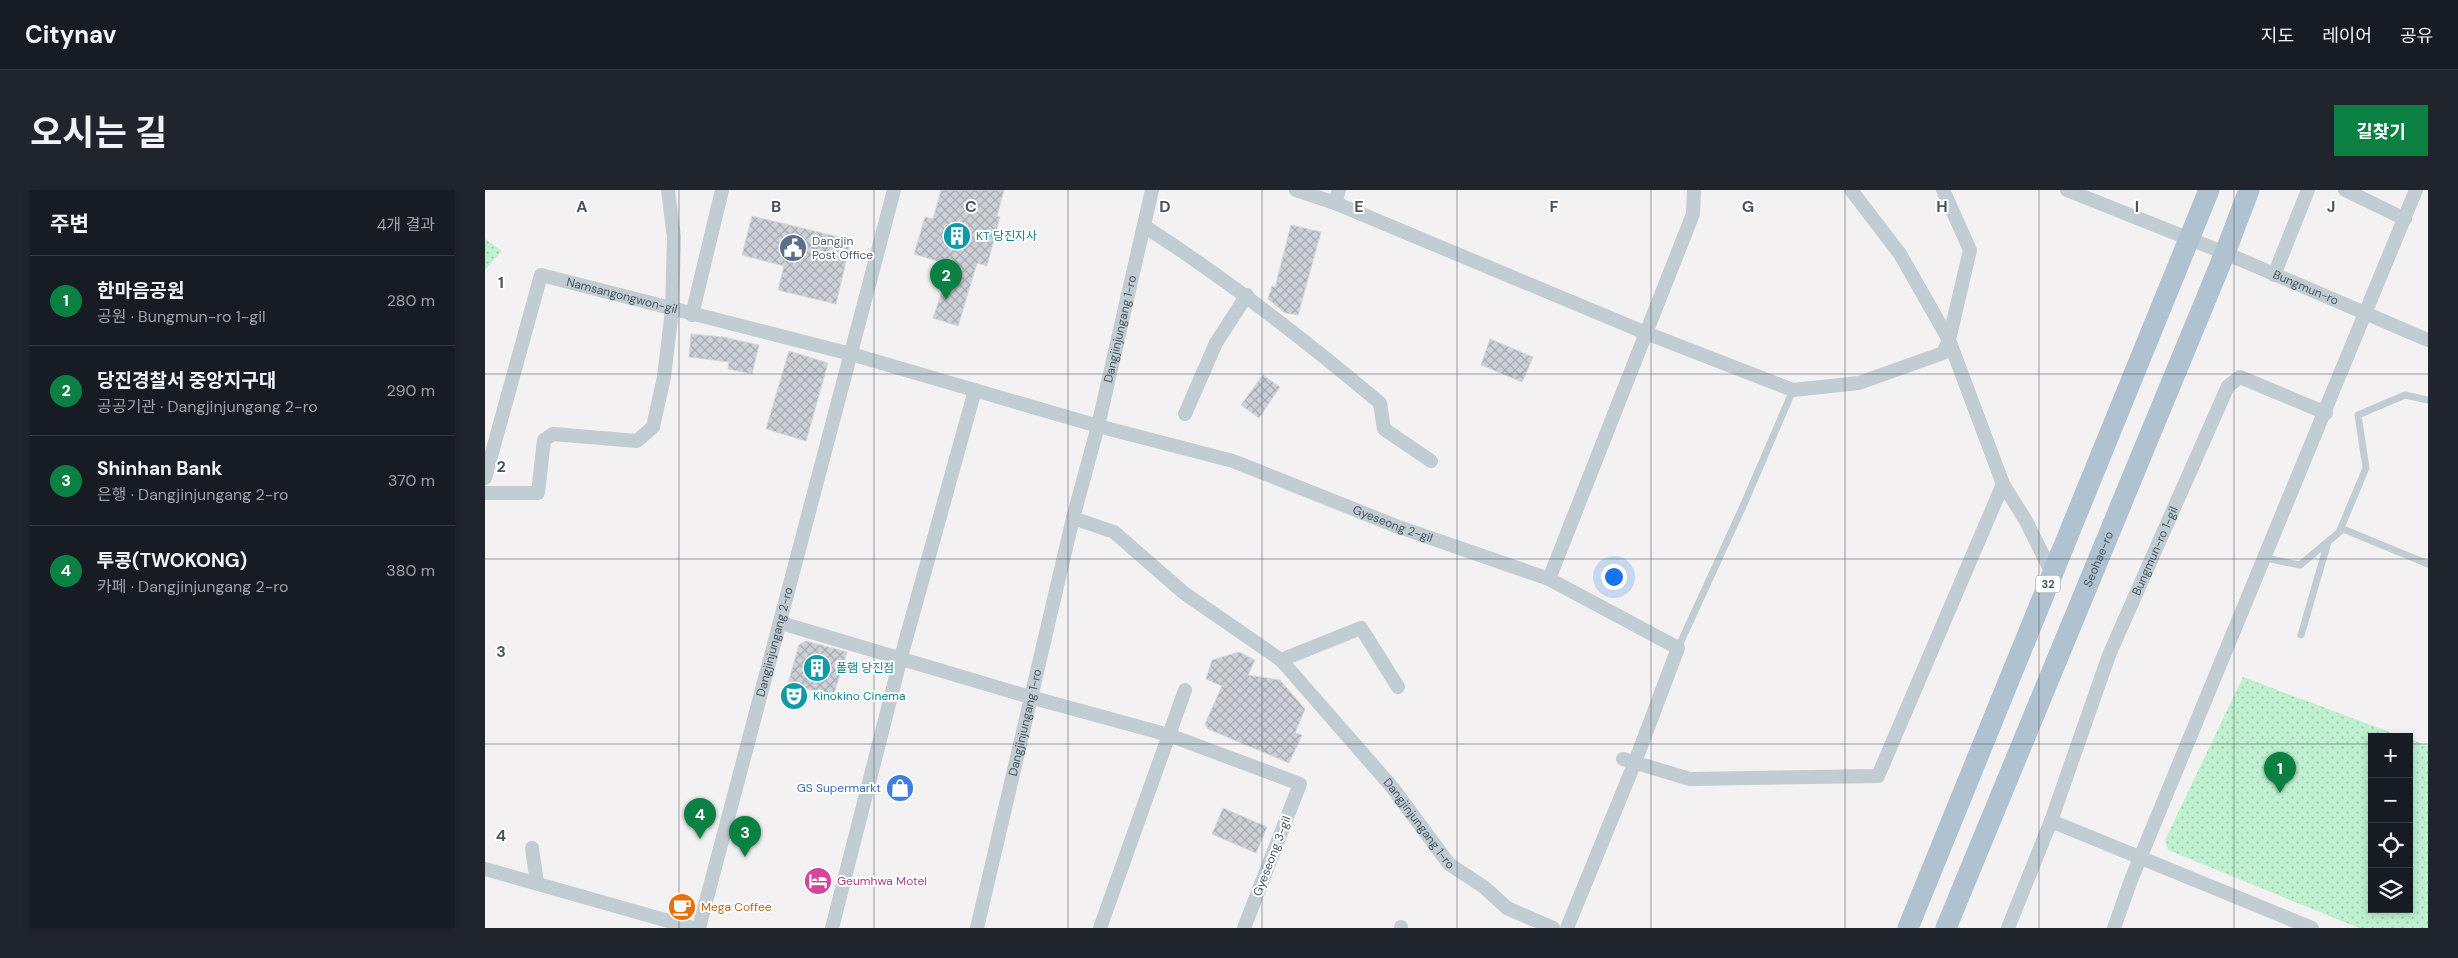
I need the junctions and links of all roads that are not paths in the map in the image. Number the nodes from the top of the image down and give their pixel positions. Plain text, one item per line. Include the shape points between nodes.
1 (668, 190) edge
2 (722, 190) edge
3 (894, 190) edge
4 (1152, 190) edge
5 (1296, 190) edge
6 (1694, 190) edge
7 (1851, 190) edge
8 (1943, 190) edge
9 (2067, 190) edge
10 (2209, 190) edge
11 (2249, 190) edge
12 (2308, 190) edge
13 (2345, 190) edge
14 (2417, 190) edge
15 (1337, 196) edge
16 (2405, 218) junction
17 (1144, 226) junction
18 (2189, 240) junction
19 (2225, 253) junction
20 (2274, 275) junction
21 (1247, 295) junction
22 (673, 310) junction
23 (2366, 314) junction
24 (692, 315) junction
25 (1646, 333) junction
26 (1949, 340) junction
27 (2428, 340) edge
28 (851, 354) junction
29 (975, 390) junction
30 (1793, 390) junction
31 (2428, 400) edge
32 (2326, 413) junction
33 (1185, 414) dead end
34 (1098, 426) junction
35 (1431, 461) dead end
36 (485, 478) edge
37 (2003, 484) junction
38 (485, 493) edge
39 (1073, 518) junction
40 (2340, 530) junction
41 (2328, 541) junction
42 (2265, 558) junction
43 (2428, 564) edge
44 (2052, 573) junction
45 (1549, 579) junction
46 (781, 623) junction
47 (2301, 635) dead end
48 (1678, 648) junction
49 (901, 657) junction
50 (1281, 660) junction
51 (1399, 687) dead end
52 (1185, 690) dead end
53 (1030, 697) junction
54 (1169, 735) junction
55 (1629, 760) junction
56 (2051, 821) junction
57 (532, 848) dead end
58 (2141, 857) junction
59 (485, 869) edge
60 (537, 883) junction
61 (693, 928) edge
62 (699, 928) edge
63 (832, 928) edge
64 (977, 928) edge
65 (1100, 928) edge
66 (1244, 928) edge
67 (1553, 928) edge
68 (1567, 928) edge
69 (1908, 928) edge
70 (1946, 928) edge
71 (2007, 928) edge
72 (2114, 928) edge
73 (2312, 928) edge

1 - 22 street, Namsangongwon-gil via 674,237
2 - 24 street
3 - 28 street, Dangjinjungang 2-ro
4 - 17 street, Dangjinjungang 1-ro
5 - 15 street
6 - 25 street via 1693,214
7 - 26 street via 1900,254
8 - 26 street via 1970,250
9 - 18 street
10 - 18 main road, 32
11 - 19 main road, Seohae-ro
12 - 20 street, Bungmun-ro
13 - 16 street
14 - 16 street
15 - 25 street
16 - 23 street
17 - 21 street
17 - 34 street, Dangjinjungang 1-ro
18 - 19 street
18 - 44 main road, 32
19 - 20 street
19 - 70 main road, Seohae-ro
20 - 23 street, Bungmun-ro
21 - 33 street via 1216,343
21 - 35 street via 1380,403 1384,429
22 - 24 street
22 - 36 street, Namsangongwon-gil via 541,275
22 - 38 street via 664,378 653,427 637,441 553,434 544,440 538,493
23 - 27 street, Bungmun-ro
23 - 32 street
24 - 28 street
25 - 30 street
25 - 45 street
26 - 30 street via 1943,353 1859,384
26 - 37 street
28 - 29 street
28 - 46 street, Dangjinjungang 2-ro
29 - 34 street
29 - 49 street
30 - 48 lane
31 - 40 lane via 2405,395 2359,415 2365,468
32 - 42 street
32 - 56 street, Bungmun-ro 1-gil via 2240,376 2228,386 2109,655
34 - 39 street, Dangjinjungang 1-ro
34 - 45 street, Gyeseong 2-gil via 1233,461 1396,526
37 - 44 street
37 - 55 street via 1878,776 1690,779
39 - 50 street, Dangjinjungang 1-ro via 1114,532 1184,593
39 - 53 street, Dangjinjungang 1-ro
40 - 41 lane
40 - 43 lane
41 - 42 lane via 2300,564
41 - 47 lane
42 - 58 street
44 - 69 main road, 32
45 - 48 street, Gyeseong 2-gil
46 - 49 street
46 - 62 street, Dangjinjungang 2-ro
48 - 55 street
49 - 53 street
49 - 63 street
50 - 51 street via 1361,628
50 - 67 street, Dangjinjungang 1-ro via 1392,787 1449,864 1484,887 1507,908
52 - 54 street
53 - 54 street
53 - 64 street, Dangjinjungang 1-ro
54 - 65 street
54 - 66 street, Gyeseong 3-gil via 1300,784
55 - 68 street
56 - 58 street
56 - 71 street, Bungmun-ro 1-gil
57 - 60 street
58 - 72 street
58 - 73 street
59 - 60 street
60 - 61 street

